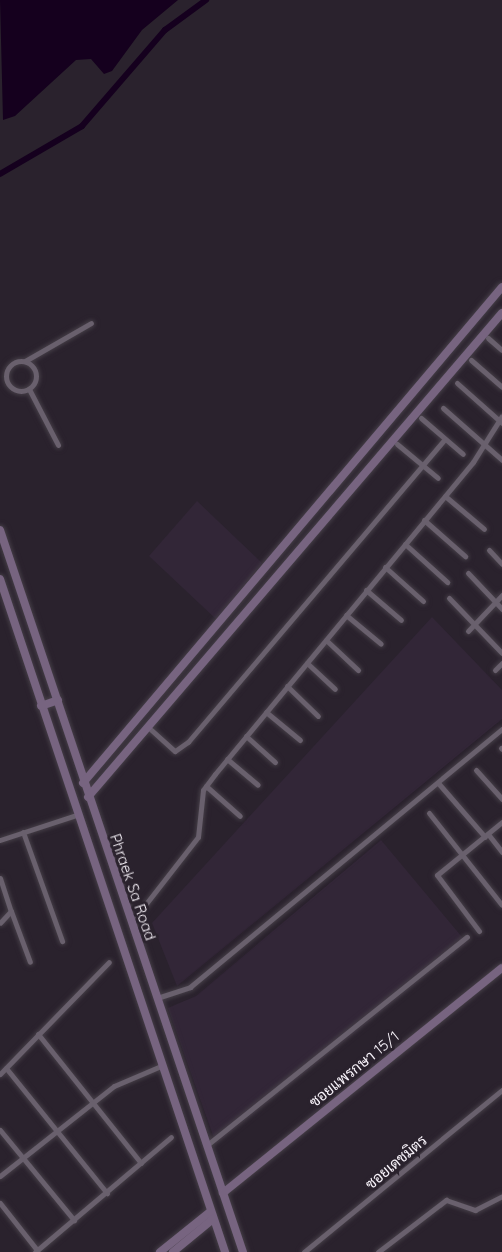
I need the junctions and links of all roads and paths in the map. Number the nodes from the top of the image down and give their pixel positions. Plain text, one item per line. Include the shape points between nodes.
1 (502, 287) edge
2 (502, 313) edge
3 (91, 323) dead end
4 (488, 338) dead end
5 (502, 350) edge
6 (471, 360) dead end
7 (25, 361) junction
8 (457, 383) dead end
9 (9, 384) junction
10 (502, 387) edge
11 (0, 388) edge
12 (28, 389) junction
13 (443, 408) dead end
14 (421, 418) dead end
15 (501, 419) edge
16 (445, 439) junction
17 (482, 443) junction
18 (397, 444) dead end
19 (58, 446) dead end
20 (463, 454) dead end
21 (502, 460) edge
22 (421, 465) junction
23 (438, 478) dead end
24 (445, 496) junction
25 (424, 520) junction
26 (484, 529) dead end
27 (0, 530) edge
28 (405, 544) junction
29 (489, 550) dead end
30 (465, 556) dead end
31 (502, 564) edge
32 (386, 567) junction
33 (468, 573) dead end
34 (0, 579) edge
35 (447, 582) dead end
36 (366, 591) junction
37 (502, 594) edge
38 (449, 598) dead end
39 (423, 601) dead end
40 (495, 602) junction
41 (502, 609) edge
42 (346, 615) junction
43 (401, 620) dead end
44 (475, 625) junction
45 (468, 632) dead end
46 (326, 640) junction
47 (381, 644) dead end
48 (502, 652) edge
49 (307, 663) junction
50 (502, 663) edge
51 (358, 669) dead end
52 (495, 670) dead end
53 (287, 686) junction
54 (335, 689) dead end
55 (58, 700) junction
56 (41, 706) junction
57 (266, 712) junction
58 (318, 716) dead end
59 (148, 727) junction
60 (502, 729) edge
61 (246, 736) junction
62 (300, 740) dead end
63 (227, 759) junction
64 (275, 762) dead end
65 (477, 770) dead end
66 (83, 783) junction
67 (440, 784) junction
68 (258, 785) dead end
69 (206, 786) junction
70 (88, 797) junction
71 (502, 799) edge
72 (429, 813) dead end
73 (76, 815) junction
74 (240, 816) dead end
75 (502, 822) edge
76 (23, 832) junction
77 (486, 835) junction
78 (0, 840) edge
79 (502, 852) edge
80 (462, 855) junction
81 (0, 878) edge
82 (502, 905) edge
83 (10, 912) junction
84 (0, 923) edge
85 (131, 923) junction
86 (479, 931) dead end
87 (467, 937) dead end
88 (62, 941) dead end
89 (30, 962) dead end
90 (109, 962) dead end
91 (502, 968) edge
92 (157, 998) junction
93 (38, 1034) junction
94 (161, 1066) junction
95 (6, 1068) junction
96 (0, 1074) edge
97 (502, 1090) edge
98 (92, 1102) junction
99 (0, 1130) edge
100 (55, 1131) junction
101 (171, 1137) dead end
102 (207, 1145) junction
103 (22, 1157) junction
104 (141, 1163) junction
105 (0, 1176) edge
106 (106, 1192) junction
107 (223, 1193) junction
108 (502, 1196) edge
109 (0, 1203) edge
110 (212, 1215) junction
111 (74, 1220) junction
112 (36, 1251) edge
113 (160, 1252) edge
114 (173, 1252) edge
115 (225, 1252) edge
116 (243, 1252) edge
117 (304, 1252) edge
118 (378, 1252) edge

1 - 66 street
2 - 59 street
3 - 7 street
4 - 5 street
6 - 10 street
7 - 9 street via 9,366
7 - 12 street via 36,374
8 - 15 street
9 - 11 street
9 - 12 street via 17,391
12 - 19 street
13 - 17 street
14 - 16 street
15 - 17 street
16 - 20 street
16 - 22 street
17 - 21 street
17 - 24 street
18 - 22 street
22 - 23 street
22 - 59 street via 188,742 175,752
24 - 25 street
24 - 26 street
25 - 28 street
25 - 30 street
27 - 55 street, Phraek Sa Road
28 - 32 street
28 - 35 street
29 - 31 street
32 - 36 street
32 - 39 street
33 - 40 street
34 - 56 street, Phraek Sa Road
36 - 42 street
36 - 43 street
37 - 40 street
38 - 44 street
40 - 41 street
40 - 44 street
42 - 46 street
42 - 47 street
44 - 45 street
44 - 48 street
46 - 49 street
46 - 51 street
49 - 53 street
49 - 54 street
50 - 52 street
53 - 57 street
53 - 58 street
55 - 56 street
55 - 66 street, Phraek Sa Road
56 - 73 street, Phraek Sa Road
57 - 61 street
57 - 62 street
59 - 70 street
60 - 67 street
61 - 63 street
61 - 64 street
63 - 68 street
63 - 69 street
65 - 71 street
66 - 70 street, Phraek Sa Road
67 - 77 street
67 - 92 street via 190,987
69 - 74 street
69 - 85 street via 198,837
70 - 85 street, Phraek Sa Road
72 - 80 street
73 - 76 street
73 - 94 street, Phraek Sa Road
75 - 77 street
76 - 78 street
76 - 88 street
77 - 79 street
77 - 80 street
80 - 82 street
80 - 86 street via 437,875
81 - 83 street
83 - 84 street
83 - 89 street
85 - 92 street, Phraek Sa Road
87 - 102 street
90 - 93 street
91 - 107 street, ซอยแพรกษา 15/1
92 - 102 street, Phraek Sa Road
93 - 95 street
93 - 98 street
94 - 98 street via 123,1080
94 - 110 street, Phraek Sa Road
95 - 96 street
95 - 100 street
97 - 117 street, ซอยเดชมิตร
98 - 100 street
98 - 104 street
99 - 103 street
100 - 103 street
100 - 106 street
101 - 104 street
102 - 107 street, Phraek Sa Road
103 - 105 street
103 - 111 street
104 - 106 street
106 - 111 street
107 - 116 street, Phraek Sa Road
108 - 118 street via 475,1210 446,1200
109 - 112 street
110 - 113 street
110 - 114 street
110 - 115 street, Phraek Sa Road
111 - 112 street

